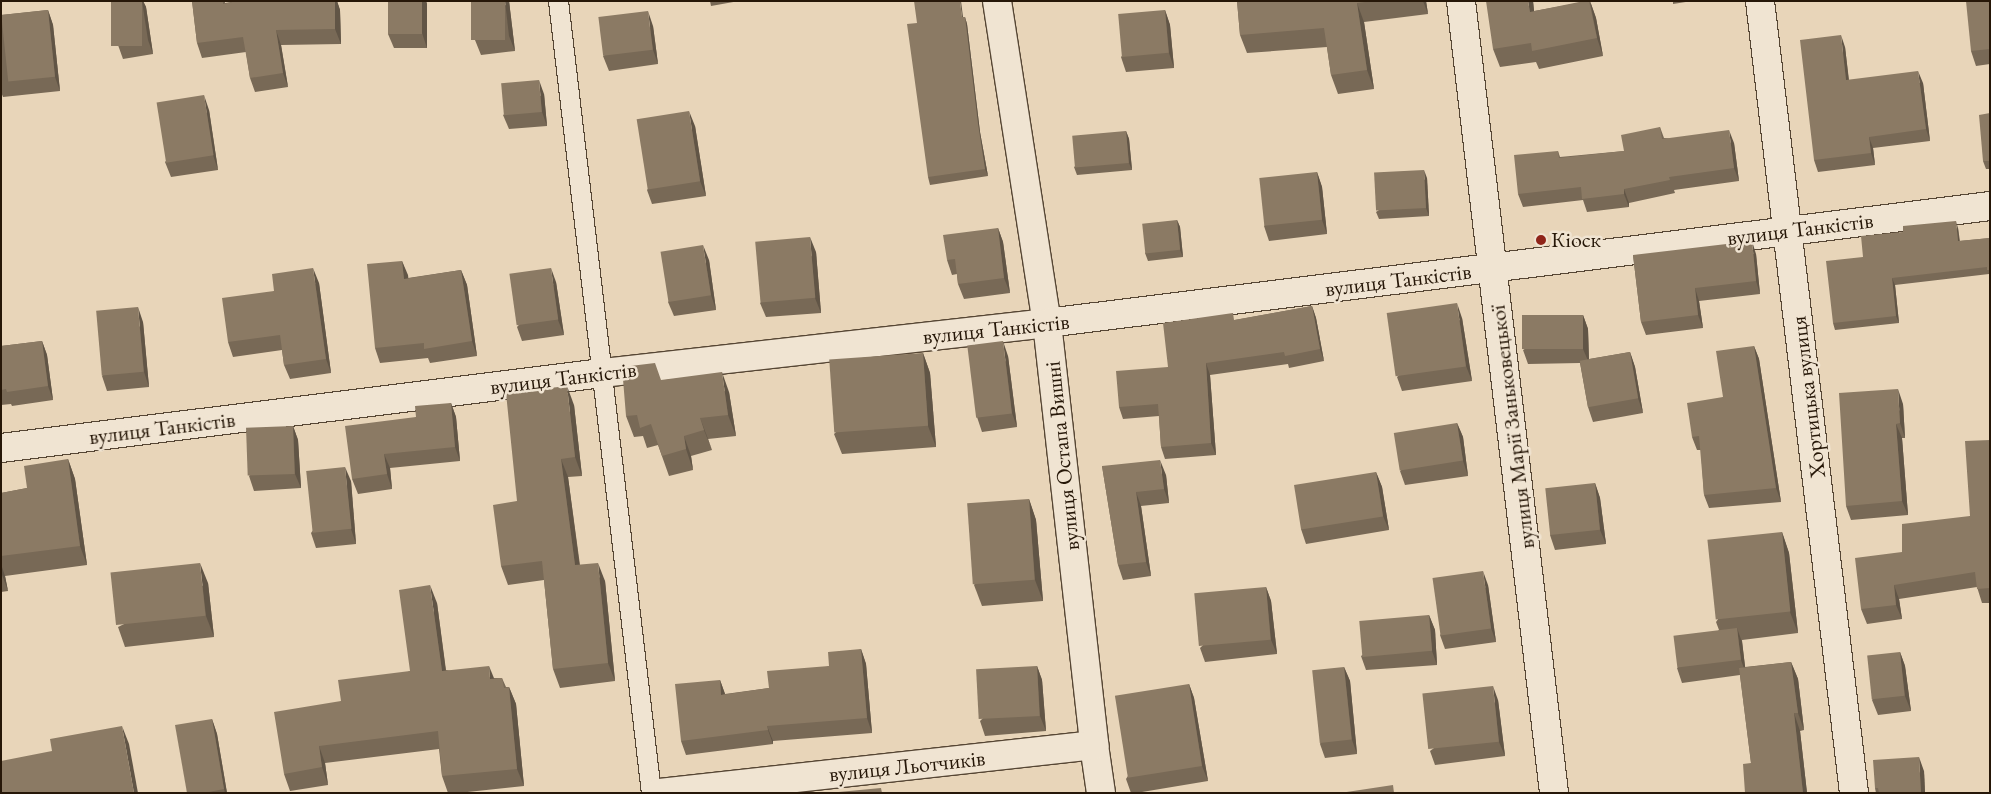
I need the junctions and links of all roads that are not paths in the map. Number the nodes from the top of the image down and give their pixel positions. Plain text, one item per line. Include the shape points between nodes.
1 (558, 1) edge
2 (997, 1) edge
3 (1461, 1) edge
4 (1760, 1) edge
5 (1990, 206) edge
6 (1788, 231) junction
7 (1493, 268) junction
8 (1047, 323) junction
9 (602, 373) junction
10 (1, 448) edge
11 (1094, 745) junction
12 (776, 786) edge
13 (651, 793) edge
14 (660, 793) edge
15 (1101, 793) edge
16 (1554, 793) edge
17 (1854, 793) edge

1 - 9 lane
2 - 8 street, вулиця Остапа Вишні
3 - 7 street, вулиця Марії Заньковецької
4 - 6 street, Хортицька вулиця
5 - 6 street, вулиця Танкістів
6 - 7 street, вулиця Танкістів
6 - 17 street, Хортицька вулиця
7 - 8 street, вулиця Танкістів
7 - 16 street, вулиця Марії Заньковецької
8 - 9 street, вулиця Танкістів
8 - 11 street, вулиця Остапа Вишні
9 - 10 street, вулиця Танкістів
9 - 13 lane
11 - 12 street, вулиця Льотчиків
11 - 15 street, вулиця Остапа Вишні
12 - 14 street, вулиця Льотчиків

